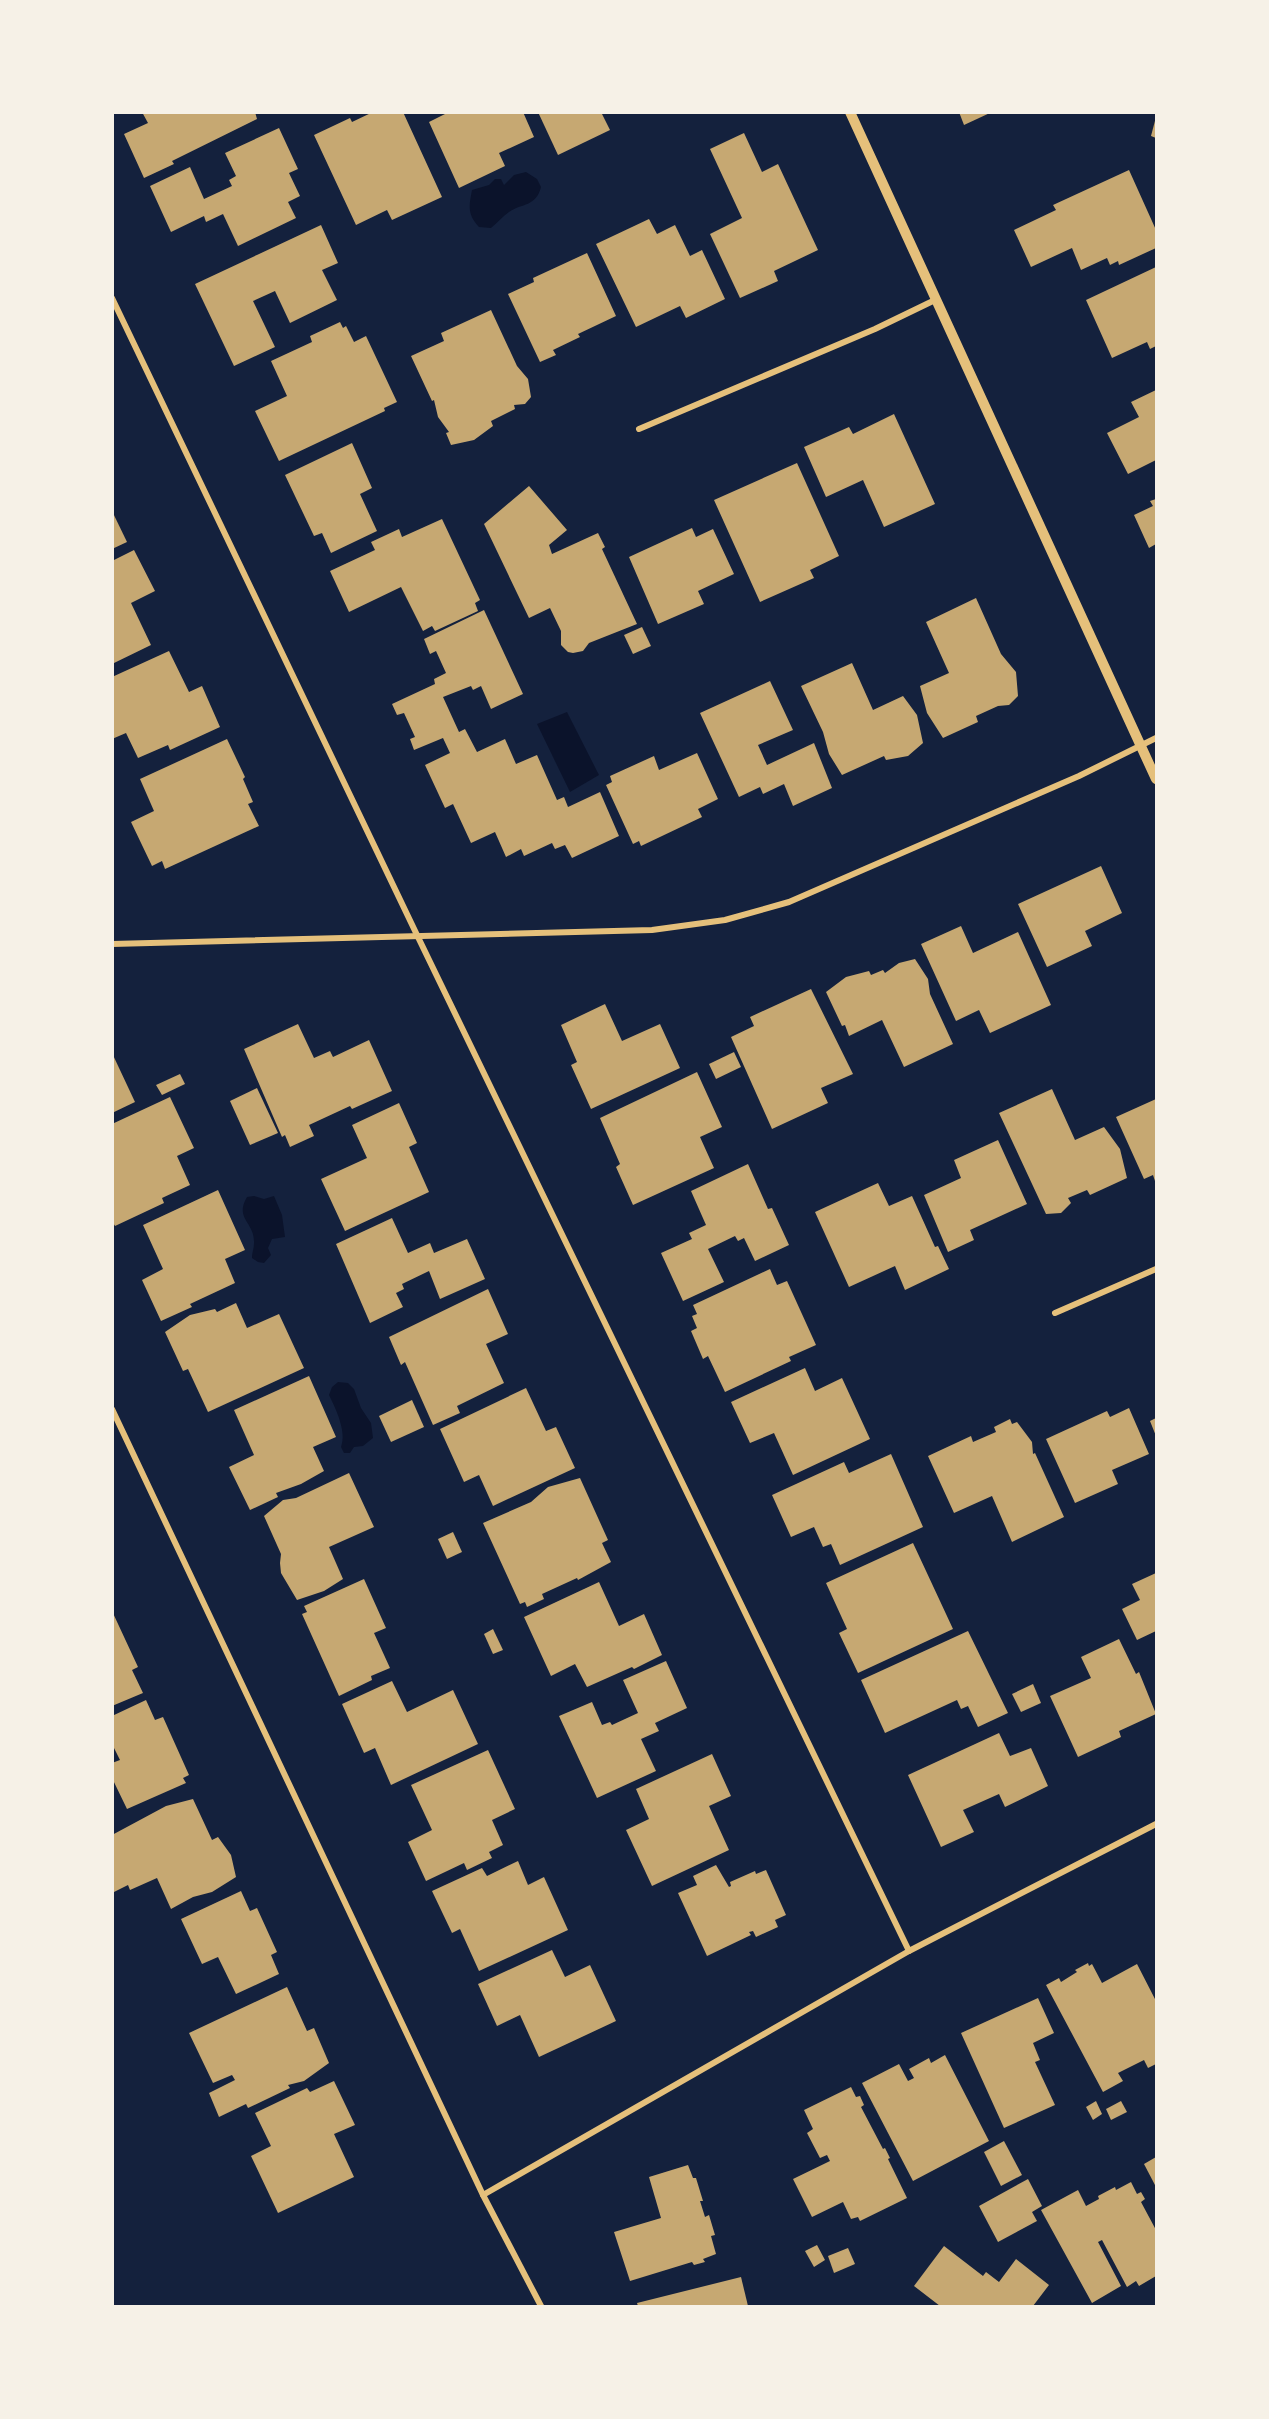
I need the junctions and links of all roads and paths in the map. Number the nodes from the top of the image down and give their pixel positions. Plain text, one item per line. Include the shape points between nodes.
1 (850, 112) edge
2 (112, 298) edge
3 (935, 300) junction
4 (639, 429) dead end
5 (1156, 738) edge
6 (1141, 746) junction
7 (1156, 779) edge
8 (417, 935) junction
9 (112, 944) edge
10 (1156, 1269) edge
11 (1054, 1313) dead end
12 (112, 1409) edge
13 (1156, 1824) edge
14 (909, 1951) junction
15 (483, 2194) junction
16 (541, 2307) edge

1 - 3 street
2 - 8 street
3 - 4 street
3 - 6 street
5 - 6 street
6 - 7 street
6 - 8 street via 789,902 725,920 652,930
8 - 9 street
8 - 14 street
10 - 11 street
12 - 15 street
13 - 14 street
14 - 15 street
15 - 16 street

